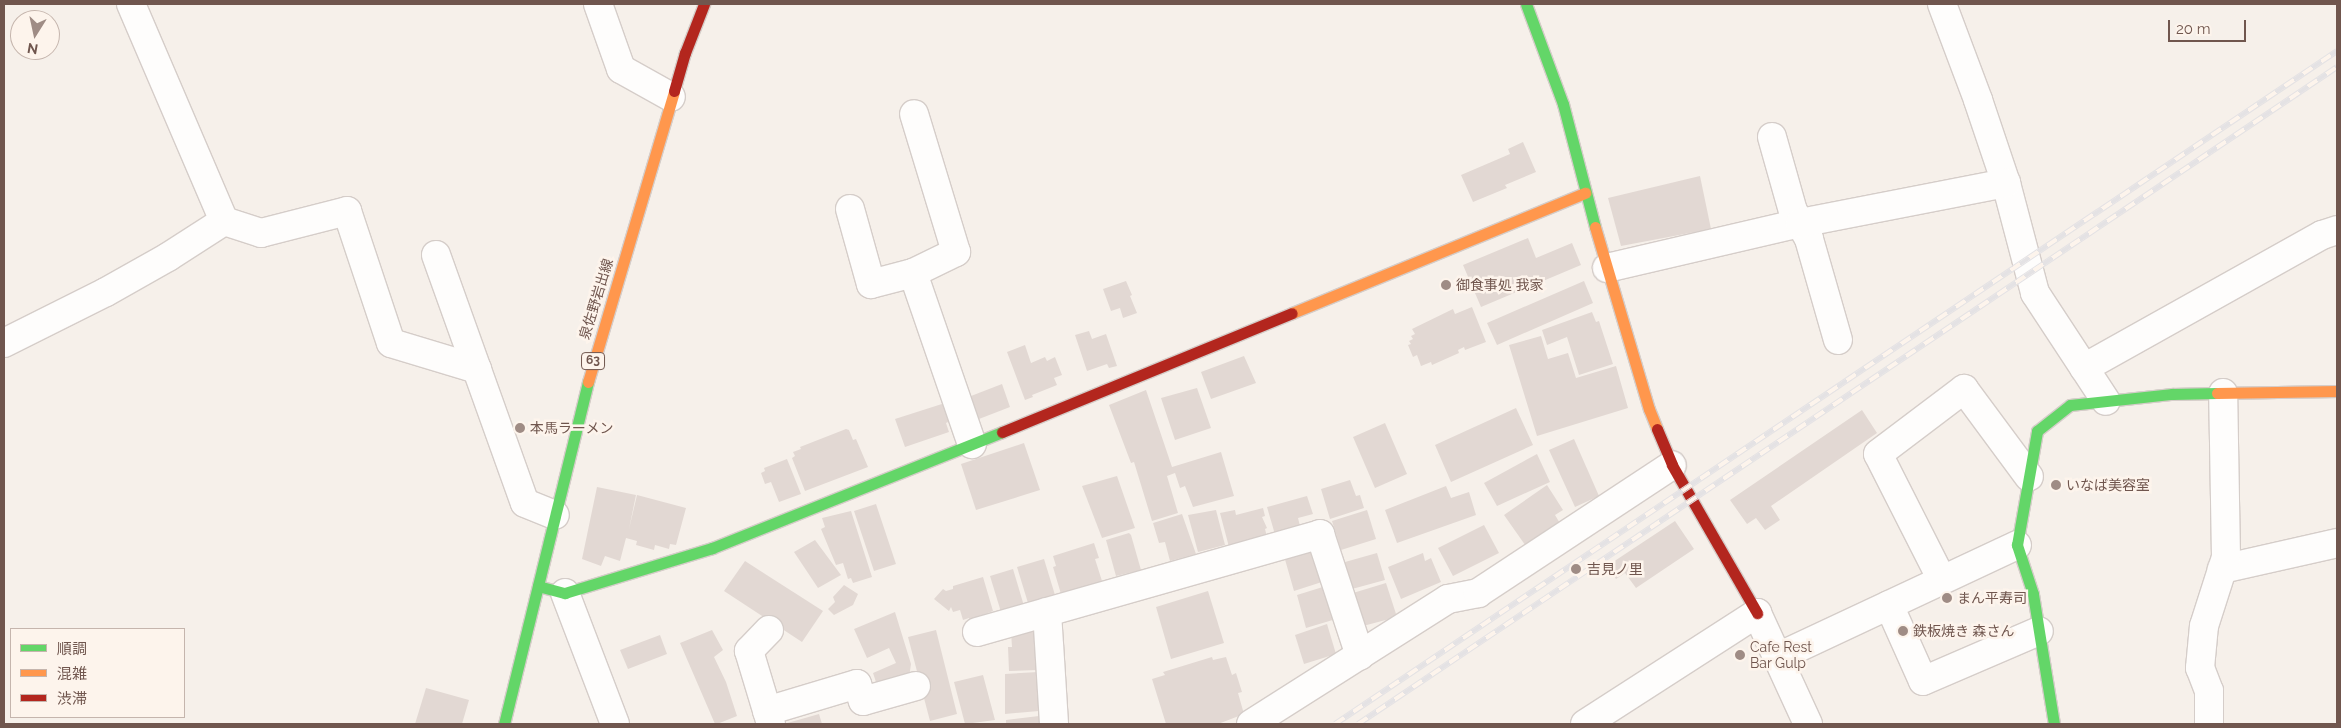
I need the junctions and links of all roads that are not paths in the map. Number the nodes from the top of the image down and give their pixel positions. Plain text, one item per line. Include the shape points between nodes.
1 (131, 4) edge
2 (598, 4) edge
3 (704, 4) edge
4 (1526, 4) edge
5 (1942, 4) edge
6 (671, 97) junction
7 (914, 114) dead end
8 (1772, 137) dead end
9 (2006, 183) junction
10 (1586, 192) junction
11 (850, 209) dead end
12 (224, 221) junction
13 (1800, 223) junction
14 (2337, 230) edge
15 (436, 255) dead end
16 (1607, 268) junction
17 (914, 273) junction
18 (1838, 340) dead end
19 (4, 344) edge
20 (2084, 368) junction
21 (477, 369) junction
22 (2337, 391) edge
23 (2223, 393) junction
24 (2106, 401) junction
25 (972, 444) junction
26 (1672, 465) junction
27 (2029, 477) junction
28 (555, 515) junction
29 (2337, 543) edge
30 (2017, 545) junction
31 (2222, 569) junction
32 (1942, 580) junction
33 (538, 586) junction
34 (565, 593) junction
35 (1889, 605) junction
36 (1047, 612) junction
37 (1757, 613) junction
38 (769, 630) dead end
39 (2040, 631) junction
40 (977, 632) dead end
41 (1360, 656) junction
42 (1776, 658) junction
43 (916, 686) dead end
44 (1615, 716) edge
45 (769, 717) edge
46 (504, 724) edge
47 (615, 724) edge
48 (1054, 724) edge
49 (1251, 724) edge
50 (1585, 724) edge
51 (1808, 724) edge
52 (2054, 724) edge
53 (2209, 724) edge

1 - 12 street
2 - 6 street via 621,69
3 - 6 street, 泉佐野岩出線 / 63
4 - 10 street via 1563,104
5 - 9 street
6 - 28 street, 泉佐野岩出線 / 63 via 586,387
7 - 17 street via 956,252
8 - 13 street via 1793,211
9 - 13 street
9 - 20 street via 2035,293
10 - 16 street
10 - 25 street
11 - 17 street via 871,284
12 - 19 street via 168,257
12 - 21 street via 261,233 347,211 391,343
13 - 16 street
13 - 18 street via 1809,239
14 - 20 street via 2322,235
15 - 21 street
16 - 26 street via 1649,409
17 - 25 street
20 - 24 street
21 - 28 street via 525,503
22 - 23 street
23 - 24 street
23 - 31 street via 2226,557
24 - 27 street via 2070,405 2037,431
25 - 34 street via 712,548
26 - 37 street
26 - 41 street via 1478,593 1448,599
27 - 30 street
27 - 32 street via 1964,389 1878,454
28 - 33 street, 泉佐野岩出線 / 63
29 - 31 street
30 - 32 street
30 - 39 street via 2034,594
31 - 53 street via 2204,626 2200,668 2209,691
32 - 35 street
33 - 34 street
33 - 46 street, 泉佐野岩出線 / 63
34 - 47 street
35 - 39 street via 1923,681
35 - 42 street
36 - 40 street
36 - 41 street via 1320,534
36 - 48 street
37 - 42 street
37 - 44 street
38 - 45 street via 749,651
39 - 52 street
41 - 49 street
42 - 51 street
43 - 45 street via 863,701 857,684
44 - 50 street

